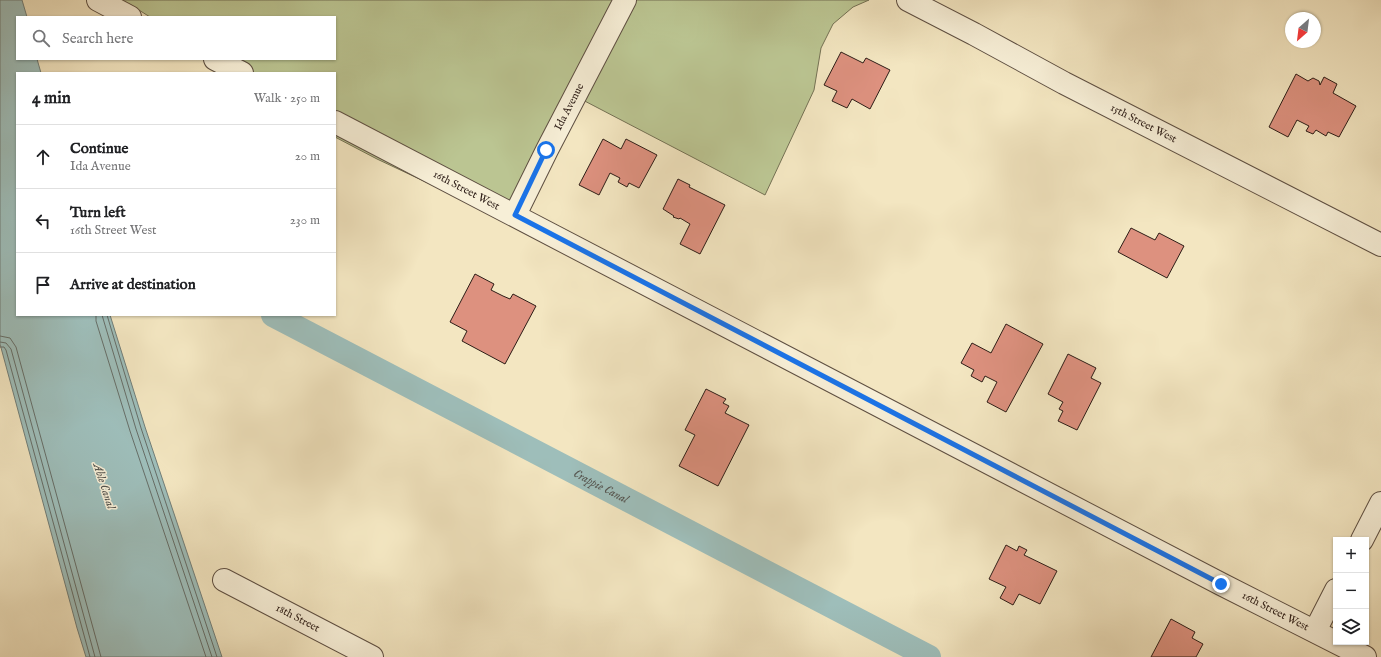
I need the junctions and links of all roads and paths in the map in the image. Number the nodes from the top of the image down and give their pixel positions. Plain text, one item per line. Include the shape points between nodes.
1 (98, 0) edge
2 (625, 0) edge
3 (908, 0) edge
4 (128, 16) edge
5 (217, 60) edge
6 (240, 72) edge
7 (336, 123) edge
8 (515, 215) junction
9 (1381, 245) edge
10 (1381, 503) edge
11 (1364, 537) edge
12 (224, 580) dead end
13 (1333, 596) edge
14 (1315, 631) junction
15 (1354, 655) edge
16 (372, 657) edge

1 - 4 street
2 - 8 street, Ida Avenue via 546,150
3 - 9 street, 15th Street West
5 - 6 street
7 - 8 street, 16th Street West
8 - 14 street, 16th Street West
10 - 11 street
12 - 16 street, 18th Street
13 - 14 street
14 - 15 street, 16th Street West

